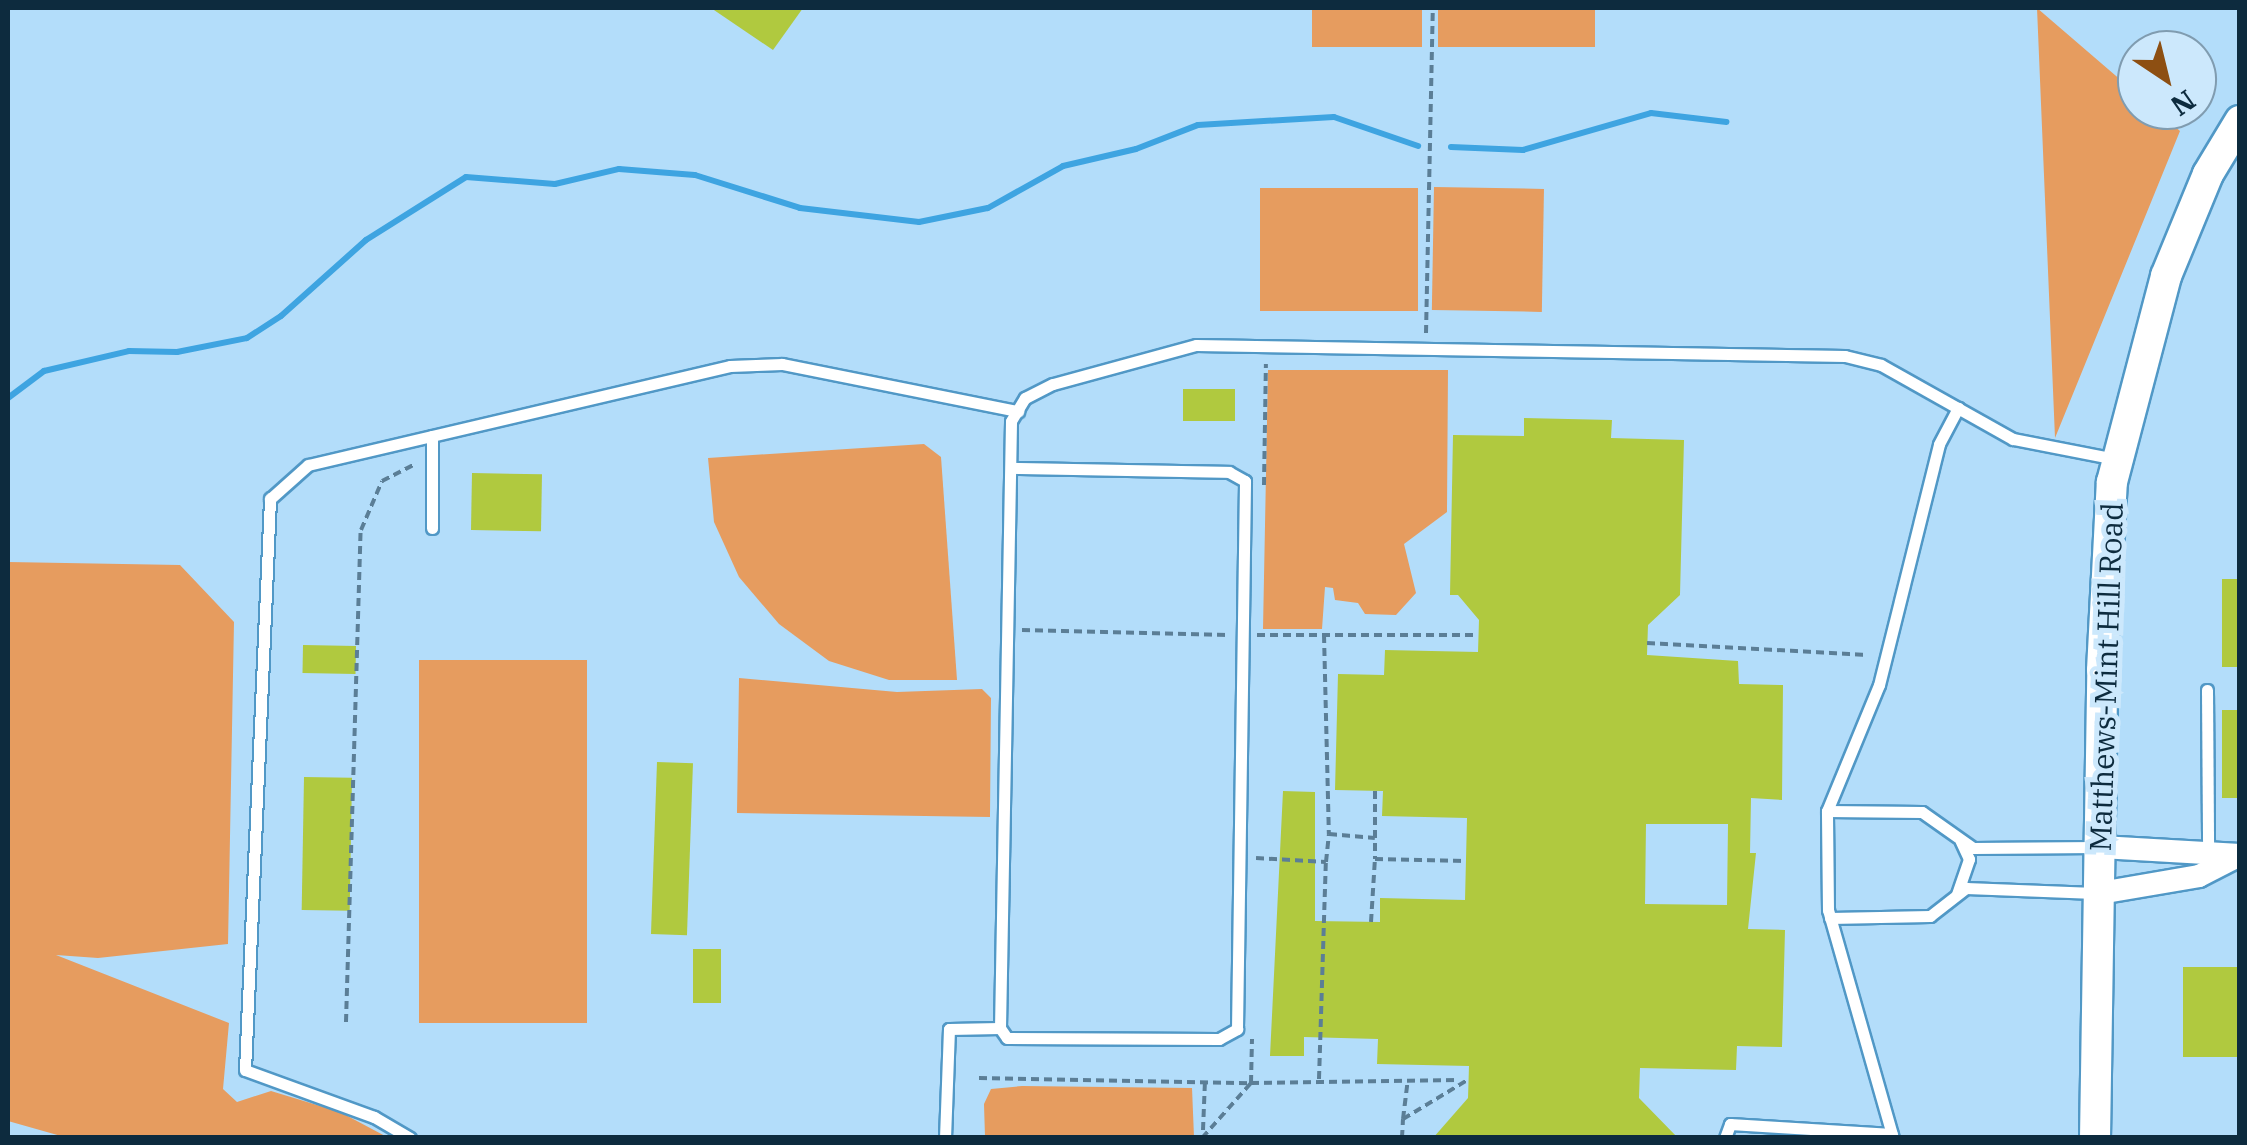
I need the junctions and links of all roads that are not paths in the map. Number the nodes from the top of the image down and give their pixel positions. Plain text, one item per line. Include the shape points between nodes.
1 (2240, 121) edge
2 (1958, 408) junction
3 (1018, 411) junction
4 (432, 436) junction
5 (2117, 459) junction
6 (1011, 468) junction
7 (432, 528) dead end
8 (2207, 690) dead end
9 (1827, 811) junction
10 (1961, 842) junction
11 (2101, 847) junction
12 (2208, 851) junction
13 (2240, 855) edge
14 (2100, 893) junction
15 (1956, 895) junction
16 (1830, 918) junction
17 (1000, 1028) junction
18 (1795, 1133) edge
19 (1892, 1136) edge
20 (410, 1138) edge
21 (945, 1138) edge
22 (1725, 1138) edge
23 (2096, 1138) edge

1 - 5 street, Matthews-Mint Hill Road via 2208,174 2166,276
2 - 3 lane via 1881,366 1845,356 1196,345 1053,384 1025,398
2 - 5 lane via 2013,439
2 - 9 lane via 1939,444 1888,656
3 - 4 lane via 782,364 730,366
3 - 6 lane
4 - 7 lane
4 - 20 lane via 308,464 270,498 245,1070 374,1117
5 - 11 street, Matthews-Mint Hill Road via 2107,540
6 - 17 lane
6 - 17 lane via 1229,472 1245,481 1238,1029 1229,1037 1200,1039 1007,1038
8 - 12 lane
9 - 10 lane via 1922,812
9 - 16 lane
10 - 11 lane
10 - 15 lane via 1969,859
11 - 12 street
11 - 14 street, Matthews-Mint Hill Road
12 - 13 street
13 - 14 street via 2199,876
14 - 15 lane via 1966,888
14 - 23 street, Matthews-Mint Hill Road
15 - 16 lane via 1930,916 1913,920
16 - 19 lane
17 - 21 lane via 949,1029
18 - 19 lane
18 - 22 lane via 1730,1124

